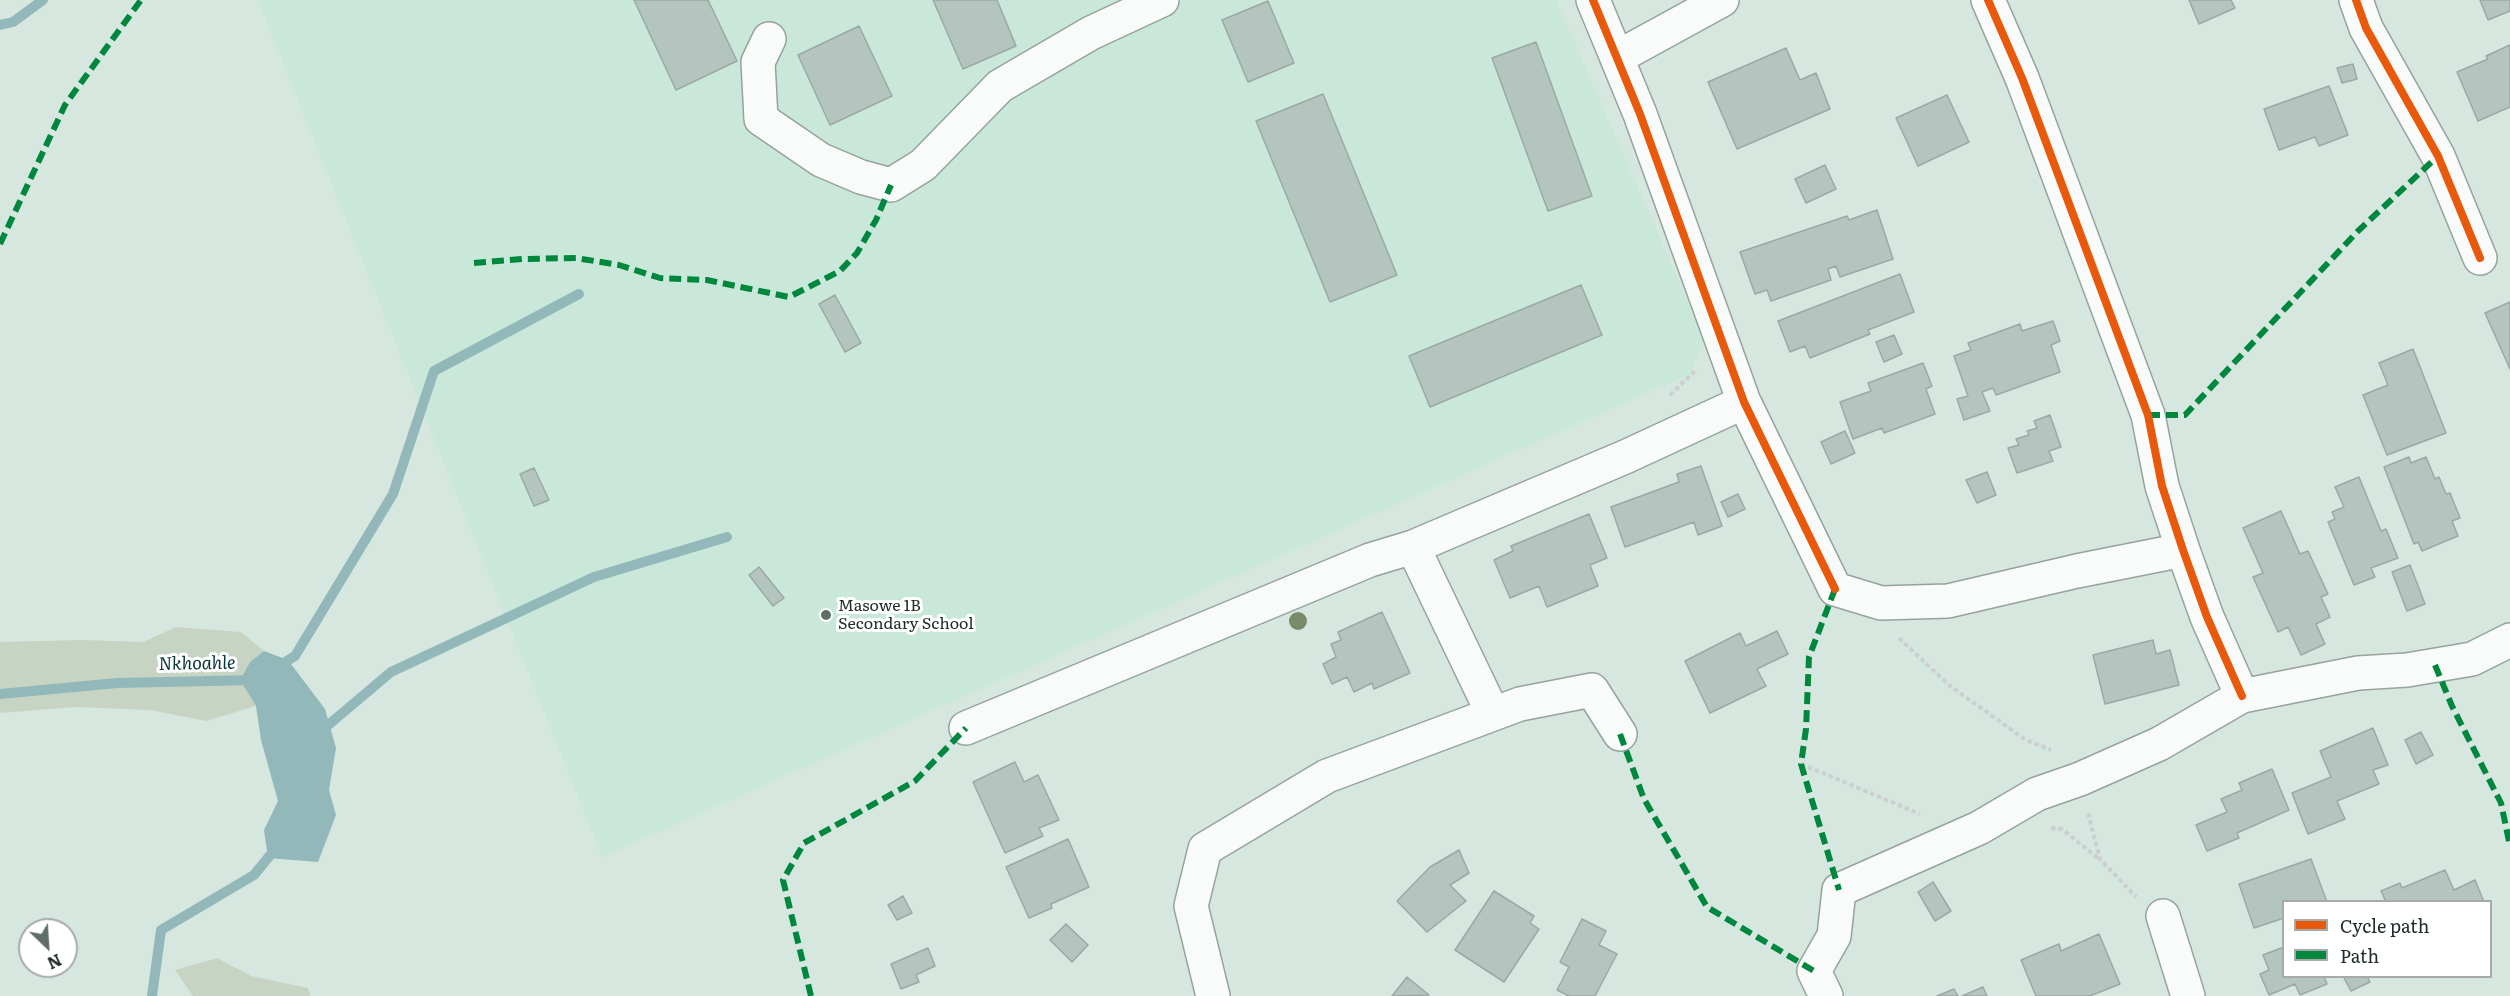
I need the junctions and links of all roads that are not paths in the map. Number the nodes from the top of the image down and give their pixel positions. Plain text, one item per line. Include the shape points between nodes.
1 (1162, 0) edge
2 (1593, 0) edge
3 (1722, 0) edge
4 (1988, 0) edge
5 (2356, 0) edge
6 (769, 39) dead end
7 (1618, 57) junction
8 (2480, 258) dead end
9 (1744, 402) junction
10 (1413, 547) junction
11 (2183, 550) junction
12 (2510, 640) edge
13 (2242, 696) junction
14 (1493, 714) junction
15 (966, 728) dead end
16 (1620, 734) dead end
17 (2163, 915) road end
18 (1213, 996) edge
19 (1826, 996) edge
20 (2188, 996) edge

1 - 6 street via 1091,33 1000,86 923,165 891,185 821,160 762,119 758,62
2 - 7 street
3 - 7 street
4 - 11 street via 2022,78 2148,415 2162,486
5 - 8 street via 2366,28 2438,156
7 - 9 street
9 - 10 street via 1625,458
9 - 11 street via 1835,589 1881,603 1948,601
10 - 14 street
10 - 15 street via 1370,560
11 - 13 street
12 - 13 street via 2472,659 2358,673
13 - 19 street via 2159,744 2037,794 1979,828 1839,890 1834,936 1814,970
14 - 16 street via 1520,704 1592,690
14 - 18 street via 1328,776 1205,849 1191,906
17 - 20 street

